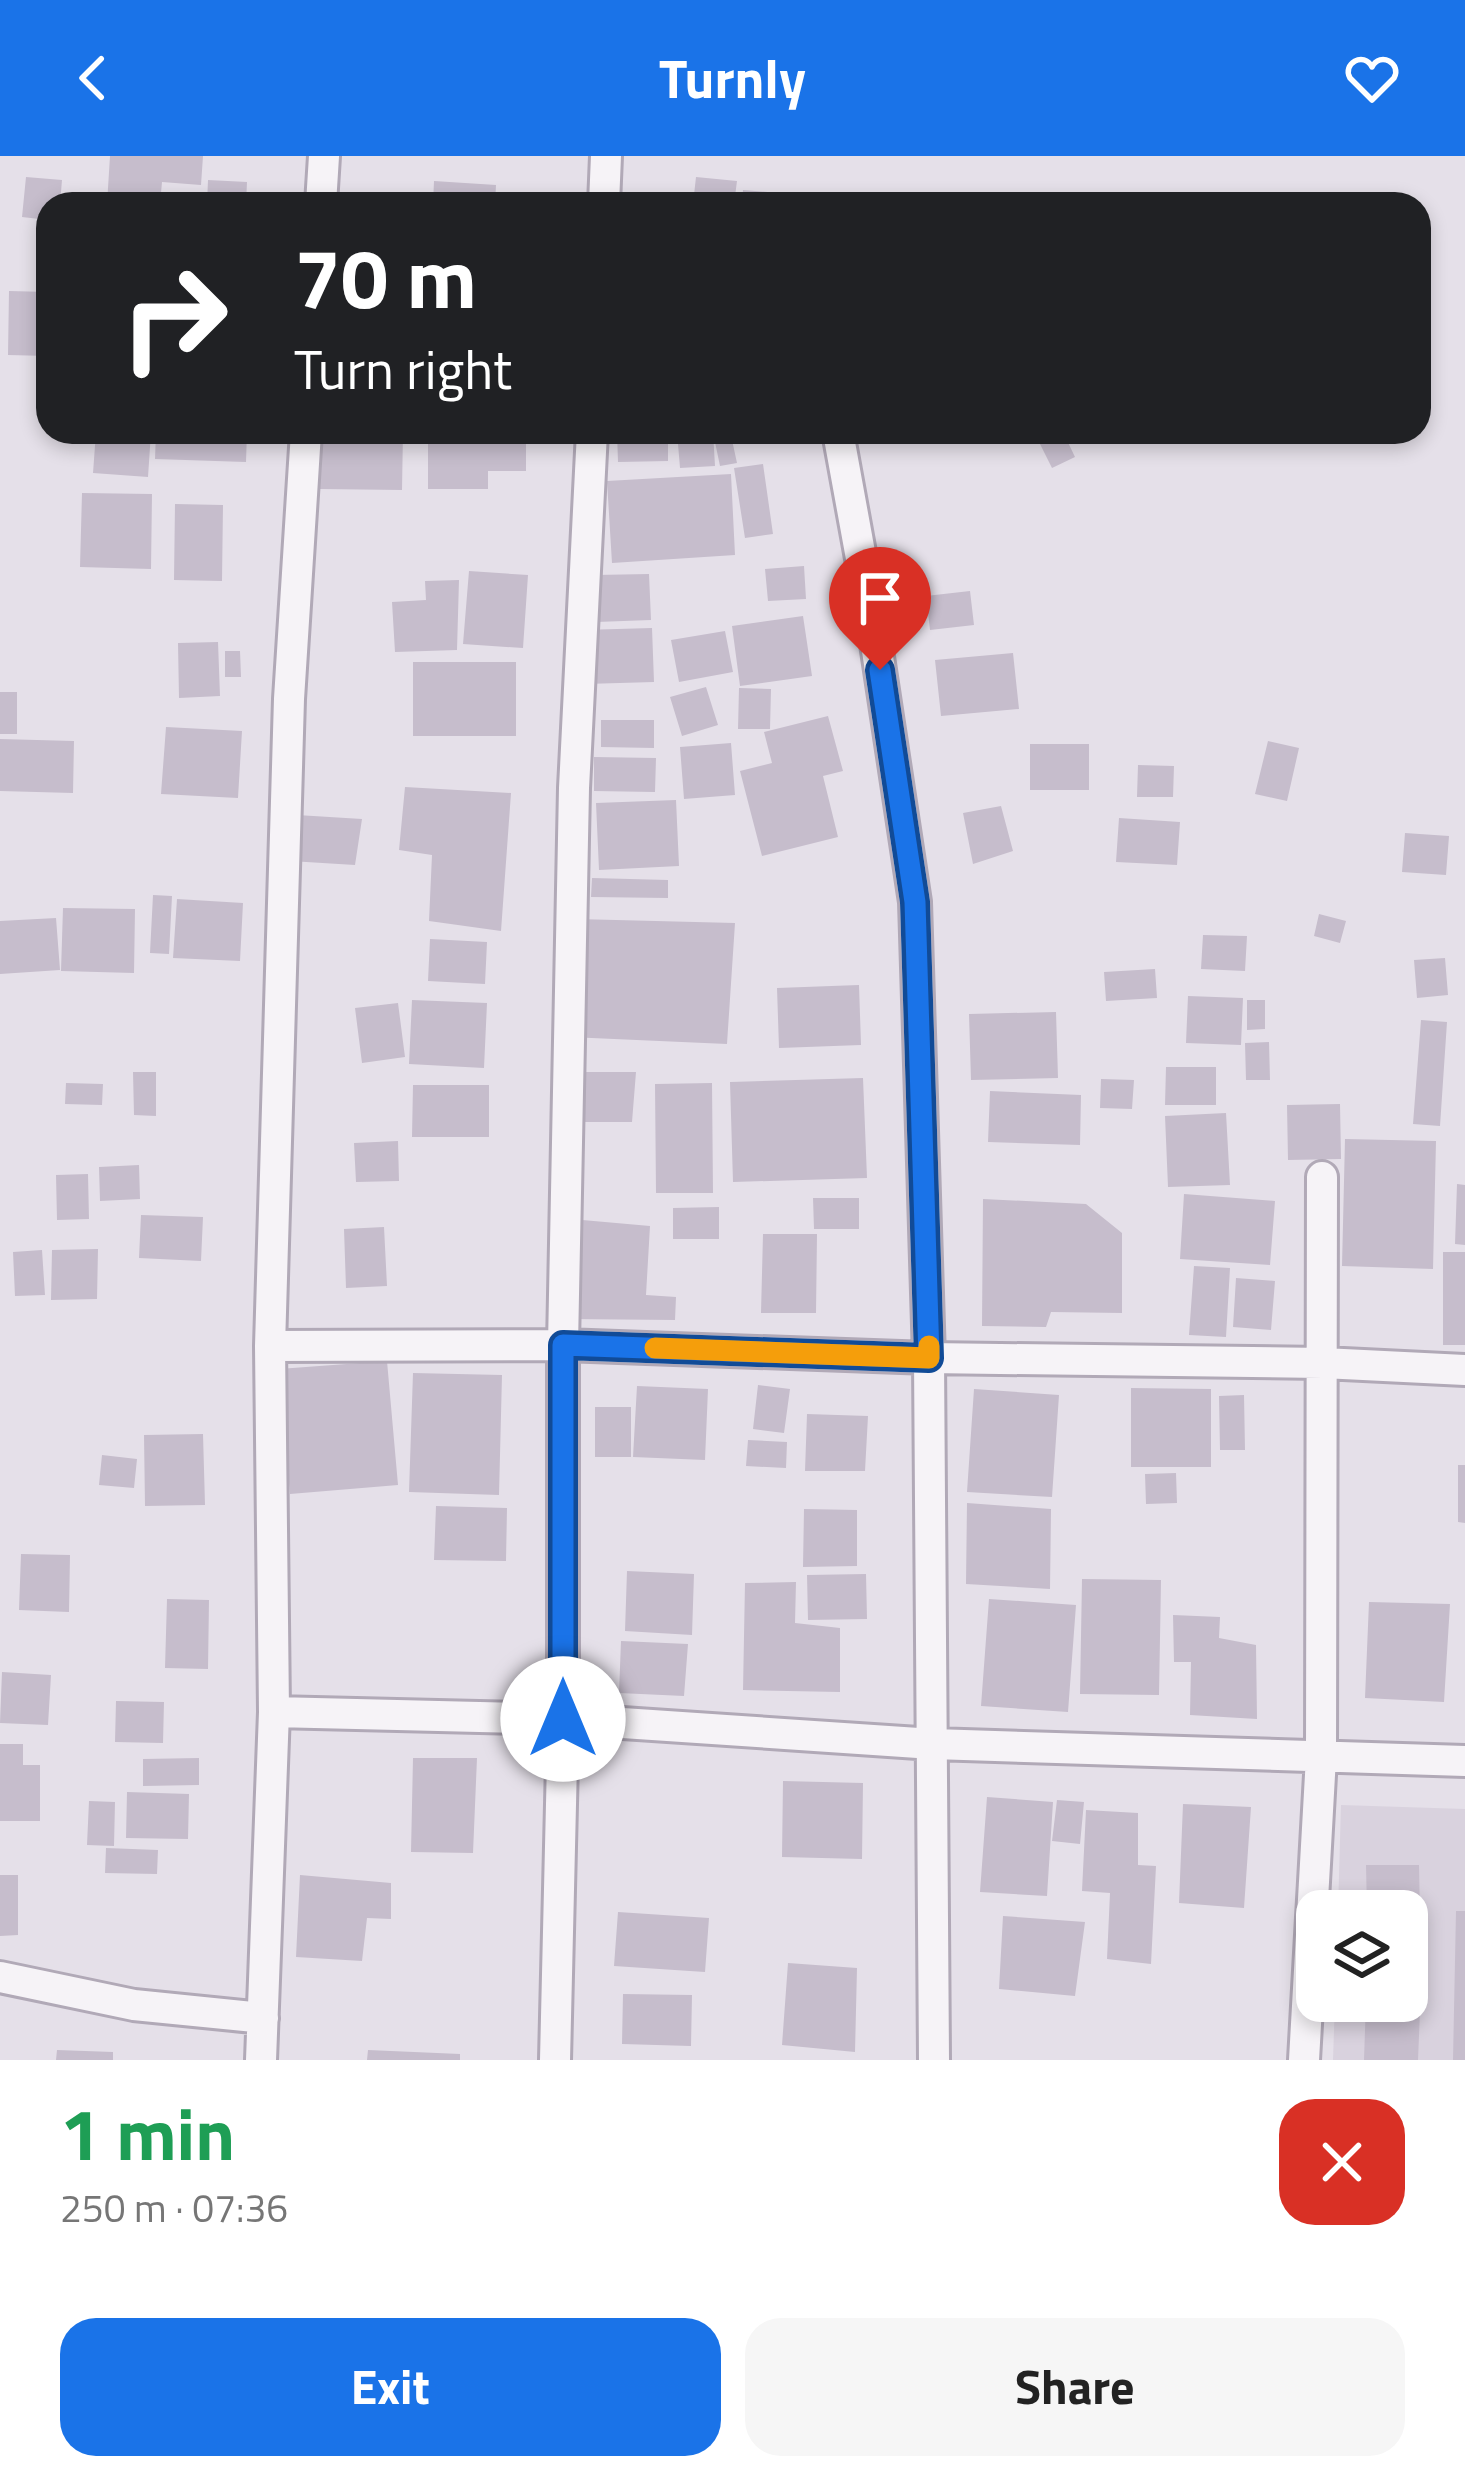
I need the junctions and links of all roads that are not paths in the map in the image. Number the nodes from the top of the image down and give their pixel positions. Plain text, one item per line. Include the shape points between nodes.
1 (324, 156) edge
2 (606, 156) edge
3 (322, 192) edge
4 (604, 192) edge
5 (305, 444) edge
6 (591, 444) edge
7 (840, 444) edge
8 (1322, 1177) dead end
9 (563, 1345) junction
10 (271, 1346) junction
11 (929, 1358) junction
12 (1323, 1363) junction
13 (1465, 1370) edge
14 (274, 1712) junction
15 (563, 1719) junction
16 (933, 1744) junction
17 (1321, 1757) junction
18 (1465, 1761) edge
19 (0, 1977) edge
20 (263, 2018) junction
21 (261, 2060) edge
22 (555, 2060) edge
23 (934, 2060) edge
24 (1304, 2060) edge

1 - 3 street
2 - 4 street
5 - 10 street via 289,699
6 - 9 street via 574,788
7 - 11 street via 915,902
8 - 12 street
9 - 10 street
9 - 11 street
9 - 15 street
10 - 14 street
11 - 12 street
11 - 16 street
12 - 13 street
12 - 17 street
14 - 15 street
14 - 20 street
15 - 16 street
15 - 22 street
16 - 17 street
16 - 23 street
17 - 18 street
17 - 24 street
19 - 20 street via 134,2006
20 - 21 street

